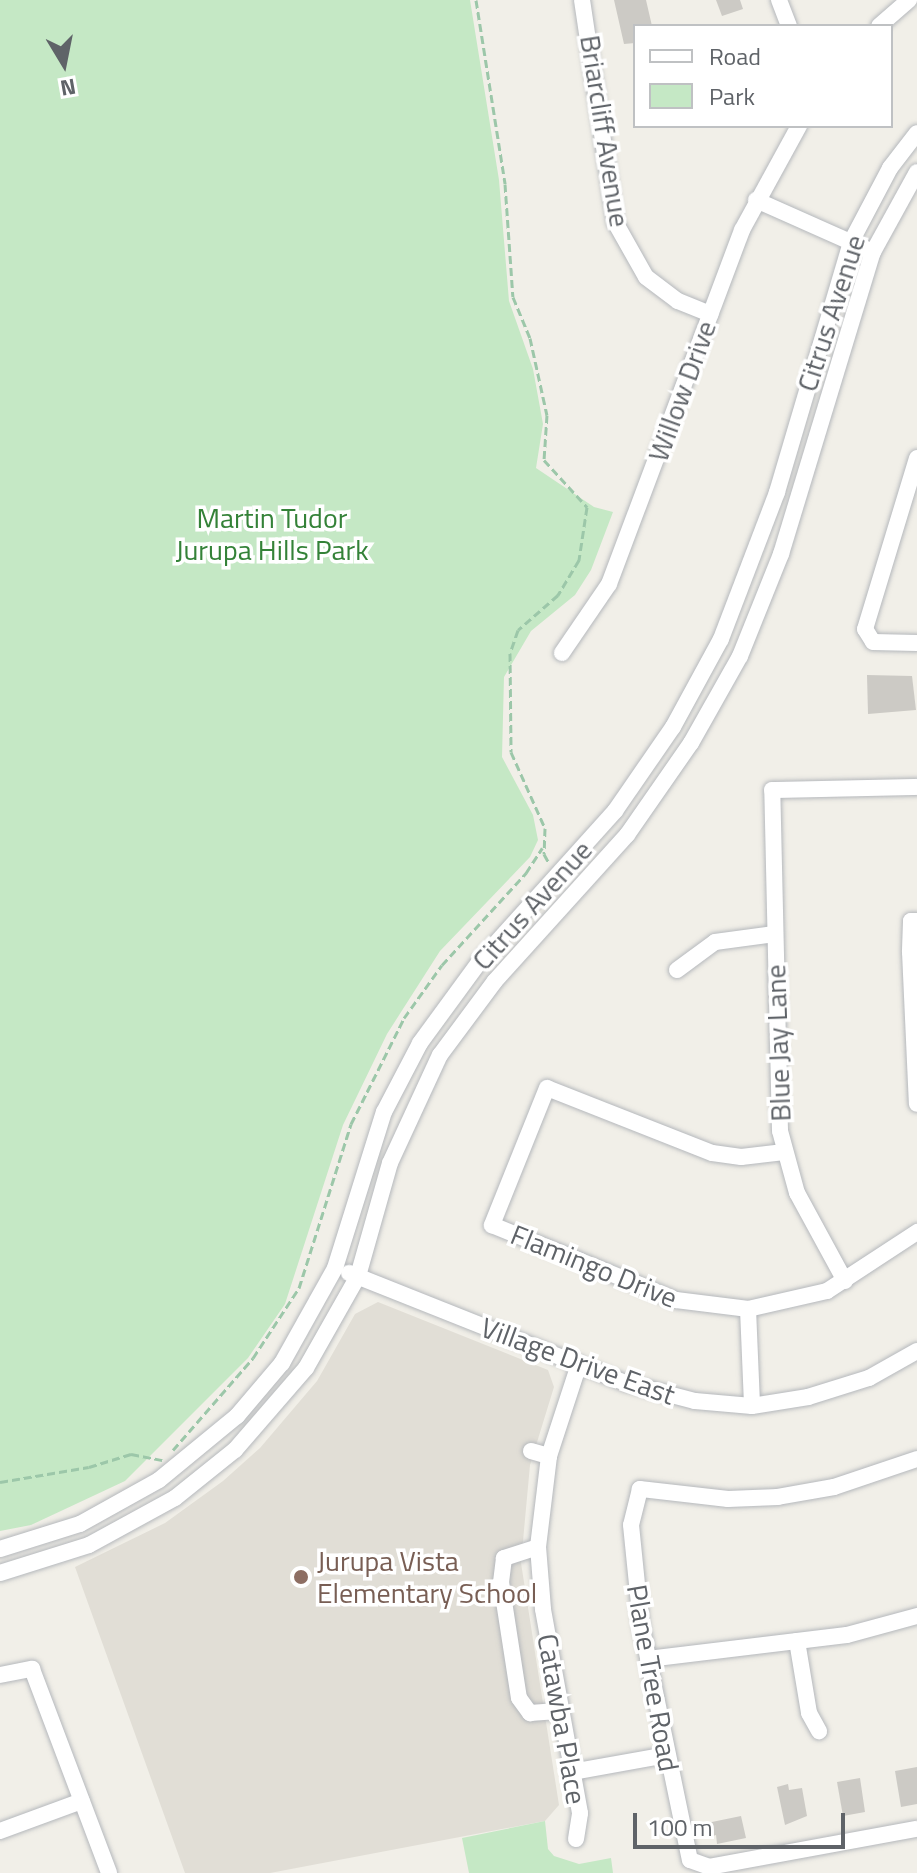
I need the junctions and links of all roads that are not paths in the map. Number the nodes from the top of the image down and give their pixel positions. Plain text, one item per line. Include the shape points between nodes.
1 (582, 0) edge
2 (779, 0) edge
3 (909, 0) edge
4 (788, 24) edge
5 (881, 24) edge
6 (798, 128) edge
7 (917, 133) edge
8 (917, 172) edge
9 (756, 200) junction
10 (851, 242) junction
11 (873, 252) junction
12 (710, 314) junction
13 (917, 458) edge
14 (917, 643) edge
15 (562, 653) dead end
16 (917, 787) edge
17 (914, 921) edge
18 (774, 934) junction
19 (677, 970) dead end
20 (917, 1104) edge
21 (784, 1152) junction
22 (917, 1232) edge
23 (335, 1268) junction
24 (358, 1276) junction
25 (845, 1281) junction
26 (748, 1309) junction
27 (917, 1351) edge
28 (579, 1364) junction
29 (752, 1406) junction
30 (531, 1451) dead end
31 (549, 1456) junction
32 (917, 1459) edge
33 (538, 1547) junction
34 (0, 1549) edge
35 (0, 1573) edge
36 (917, 1616) edge
37 (797, 1641) junction
38 (648, 1659) junction
39 (0, 1675) edge
40 (561, 1711) junction
41 (819, 1731) dead end
42 (667, 1755) junction
43 (572, 1772) junction
44 (82, 1801) junction
45 (917, 1829) edge
46 (0, 1831) edge
47 (576, 1839) dead end
48 (109, 1873) edge

1 - 12 street, Briarcliff Avenue via 615,222 646,277 678,301
2 - 4 street
3 - 5 street
6 - 9 street, Willow Drive
7 - 10 street, Citrus Avenue via 890,168
8 - 11 street, Citrus Avenue
9 - 10 street
9 - 12 street, Willow Drive
10 - 11 street
10 - 23 street, Citrus Avenue via 777,492 721,639 673,727 615,811 480,961 420,1043 384,1112
11 - 24 street, Citrus Avenue via 781,554 740,656 691,743 627,835 486,992 440,1055 390,1163
12 - 15 street, Willow Drive via 609,584
13 - 14 street via 880,593 866,623 868,640
16 - 18 street, Blue Jay Lane via 772,790
17 - 20 street via 911,1055
18 - 19 street via 715,942
18 - 21 street, Blue Jay Lane
21 - 25 street, Blue Jay Lane via 797,1193
21 - 26 street, Flamingo Drive via 741,1157 712,1153 547,1088 492,1225 676,1300
22 - 25 street, Flamingo Drive
23 - 24 street, Village Drive East
23 - 34 street, Citrus Avenue via 282,1363 193,1456 122,1504 49,1536
24 - 28 street, Village Drive East
24 - 35 street, Citrus Avenue via 306,1368 269,1416 211,1471 113,1534
25 - 26 street, Flamingo Drive via 807,1299
26 - 29 street
27 - 29 street, Village Drive East via 840,1388
28 - 29 street, Village Drive East via 667,1396
28 - 31 street, Catawba Place
30 - 31 street
31 - 33 street, Catawba Place
32 - 38 street, Plane Tree Road via 834,1487 765,1498 640,1489 633,1505 632,1552
33 - 40 street, Catawba Place
33 - 40 street via 504,1558 501,1582 519,1698 530,1713
36 - 37 street
37 - 38 street
37 - 41 street via 809,1713
38 - 42 street, Plane Tree Road
39 - 44 street via 32,1669
40 - 43 street, Catawba Place
42 - 43 street
42 - 45 street, Plane Tree Road via 686,1855 695,1865 709,1867
43 - 47 street, Catawba Place via 580,1813
44 - 46 street
44 - 48 street

